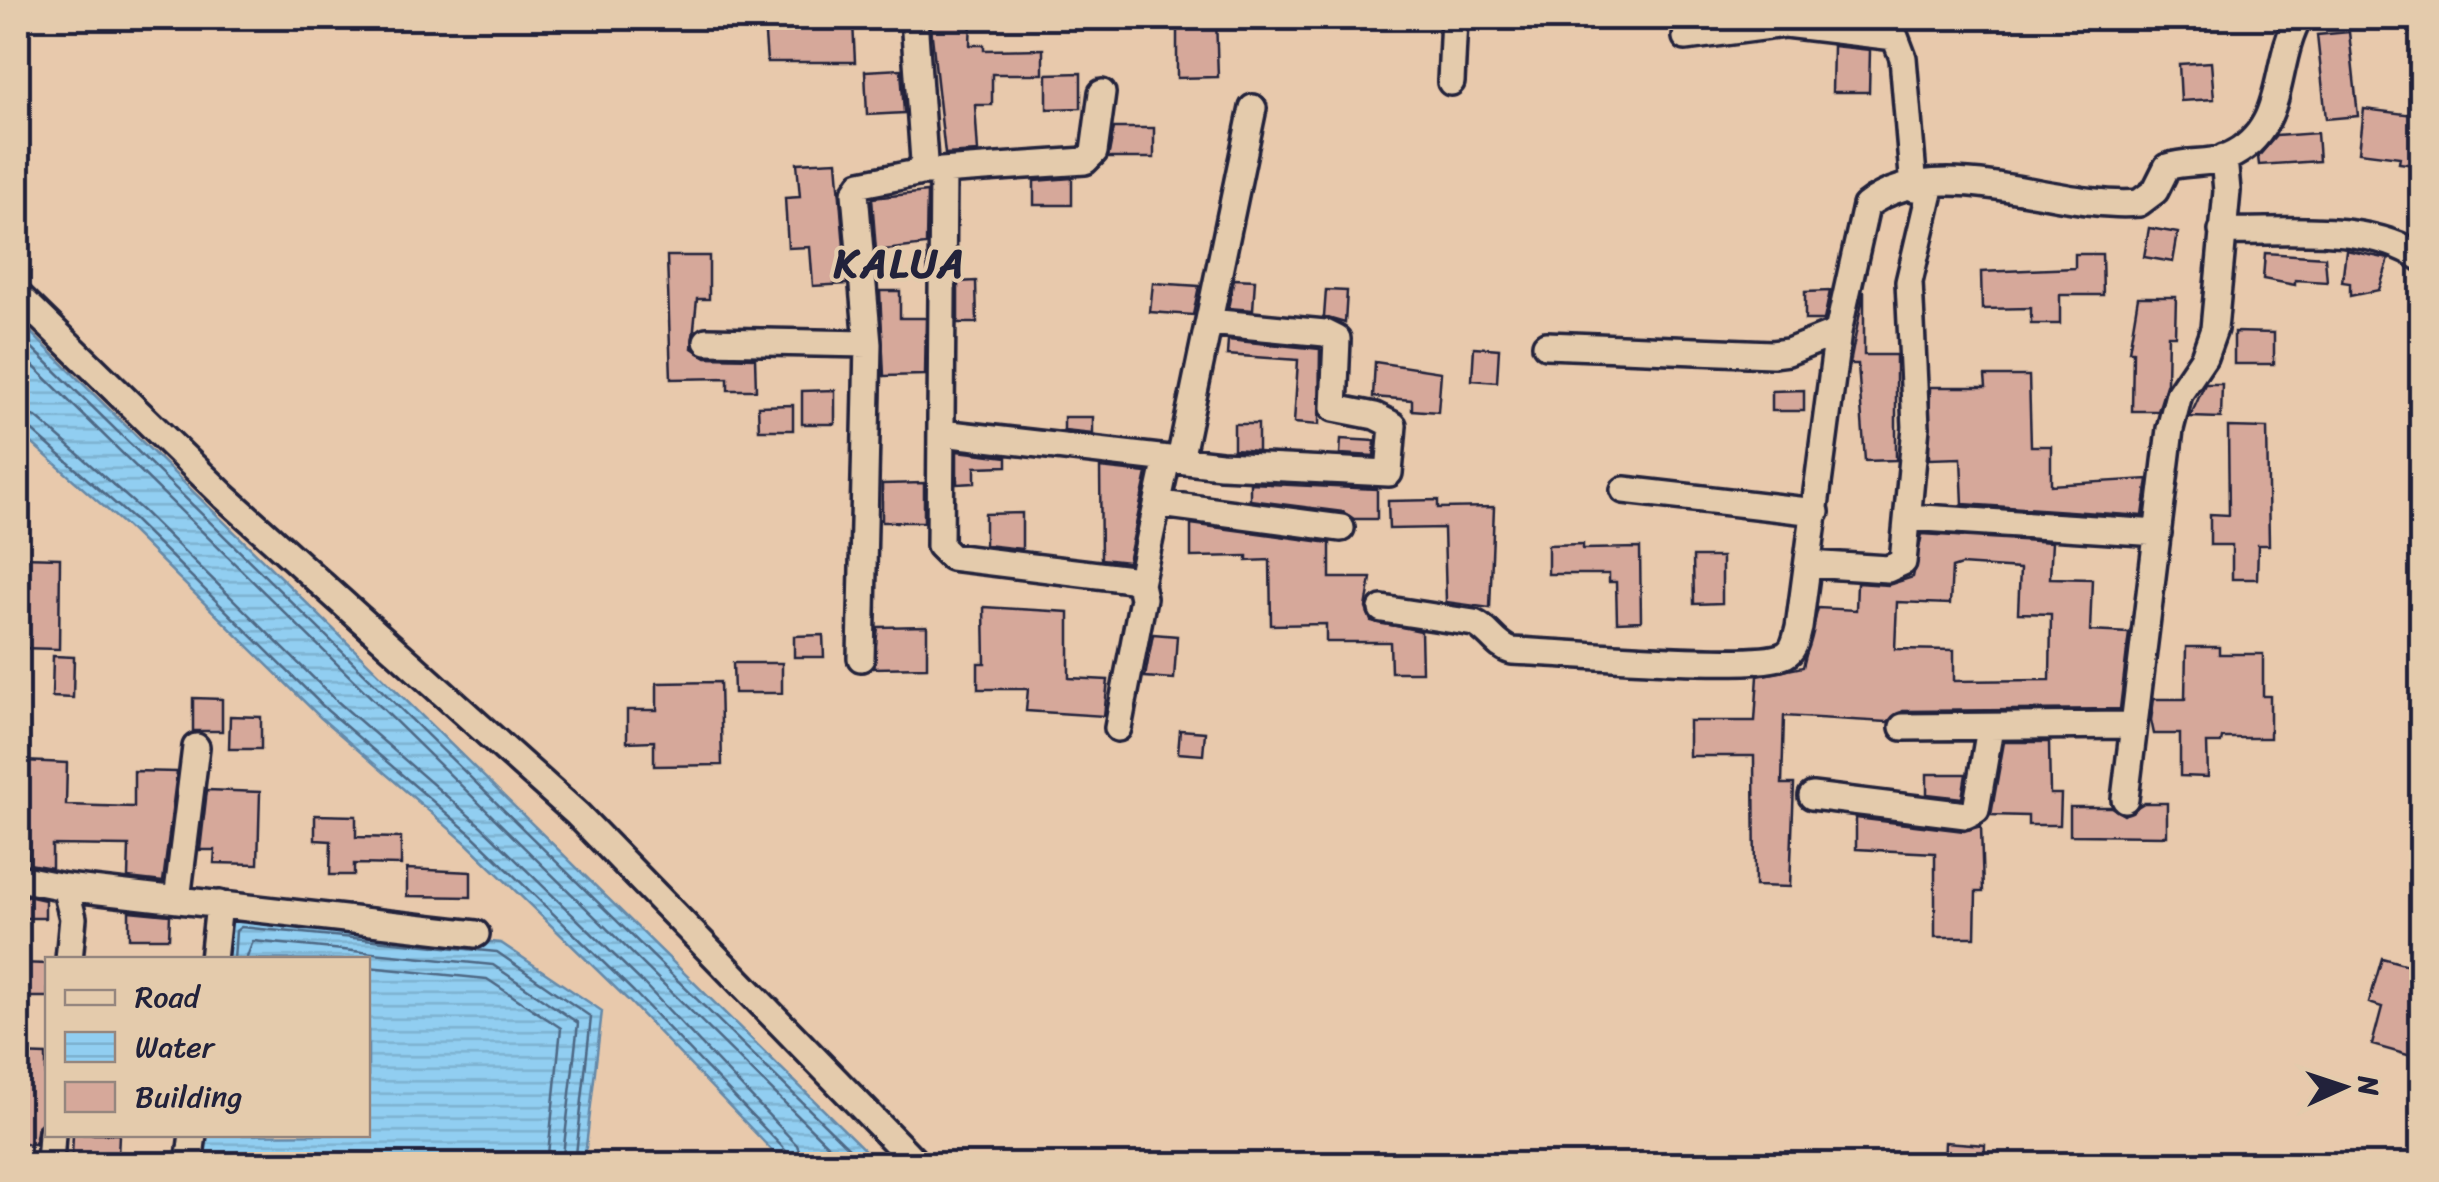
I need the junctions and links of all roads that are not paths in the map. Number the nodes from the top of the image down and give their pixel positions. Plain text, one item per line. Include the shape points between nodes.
1 (914, 18) edge
2 (1454, 18) edge
3 (2300, 18) edge
4 (1764, 22) edge
5 (1686, 37) dead end
6 (1451, 82) dead end
7 (1102, 93) dead end
8 (1253, 108) dead end
9 (2224, 158) junction
10 (930, 172) junction
11 (1923, 186) junction
12 (2222, 231) junction
13 (2422, 258) edge
14 (18, 296) edge
15 (1209, 322) junction
16 (1838, 332) junction
17 (707, 341) dead end
18 (868, 344) junction
19 (1546, 345) dead end
20 (942, 434) junction
21 (1174, 460) junction
22 (1624, 490) dead end
23 (1160, 504) junction
24 (1816, 512) junction
25 (1908, 517) junction
26 (1342, 528) dead end
27 (2158, 532) junction
28 (1808, 564) junction
29 (1140, 584) junction
30 (1382, 609) dead end
31 (861, 658) dead end
32 (2134, 726) junction
33 (1904, 727) dead end
34 (1118, 728) dead end
35 (1990, 728) junction
36 (196, 746) dead end
37 (1812, 796) dead end
38 (2124, 799) dead end
39 (18, 878) edge
40 (66, 887) junction
41 (177, 900) junction
42 (219, 904) junction
43 (476, 934) dead end
44 (69, 957) edge
45 (213, 957) edge
46 (52, 1137) edge
47 (192, 1137) edge
48 (50, 1164) edge
49 (189, 1164) edge
50 (917, 1164) edge

1 - 10 street
2 - 6 street
3 - 9 street via 2270,117 2242,149
4 - 5 street
4 - 11 street via 1895,37
7 - 10 street via 1094,152 1085,161
8 - 15 street
9 - 11 street via 2167,167 2147,200 2129,204 1955,181
9 - 12 street
10 - 18 street via 860,184 855,193
10 - 20 street
11 - 16 street via 1866,206
11 - 25 street via 1909,282 1916,428
12 - 13 street via 2371,236
12 - 27 street via 2214,328 2204,357 2178,394
14 - 50 street via 225,497 577,814
15 - 21 street
15 - 21 street via 1337,339 1334,408 1392,425 1389,473
16 - 19 street via 1772,354
16 - 24 street
17 - 18 street
18 - 31 street
20 - 21 street
20 - 29 street via 940,540 946,554
21 - 23 street
22 - 24 street
23 - 26 street
23 - 29 street
24 - 28 street
25 - 27 street
25 - 28 street via 1899,566
27 - 32 street
28 - 30 street via 1793,648 1773,659 1512,650 1500,648 1474,623
29 - 34 street
32 - 35 street
32 - 38 street
33 - 35 street
35 - 37 street via 1976,810 1966,816
36 - 41 street
39 - 40 street
40 - 41 street
40 - 44 street via 73,918
41 - 42 street
42 - 43 street
42 - 45 street
46 - 48 street
47 - 49 street

